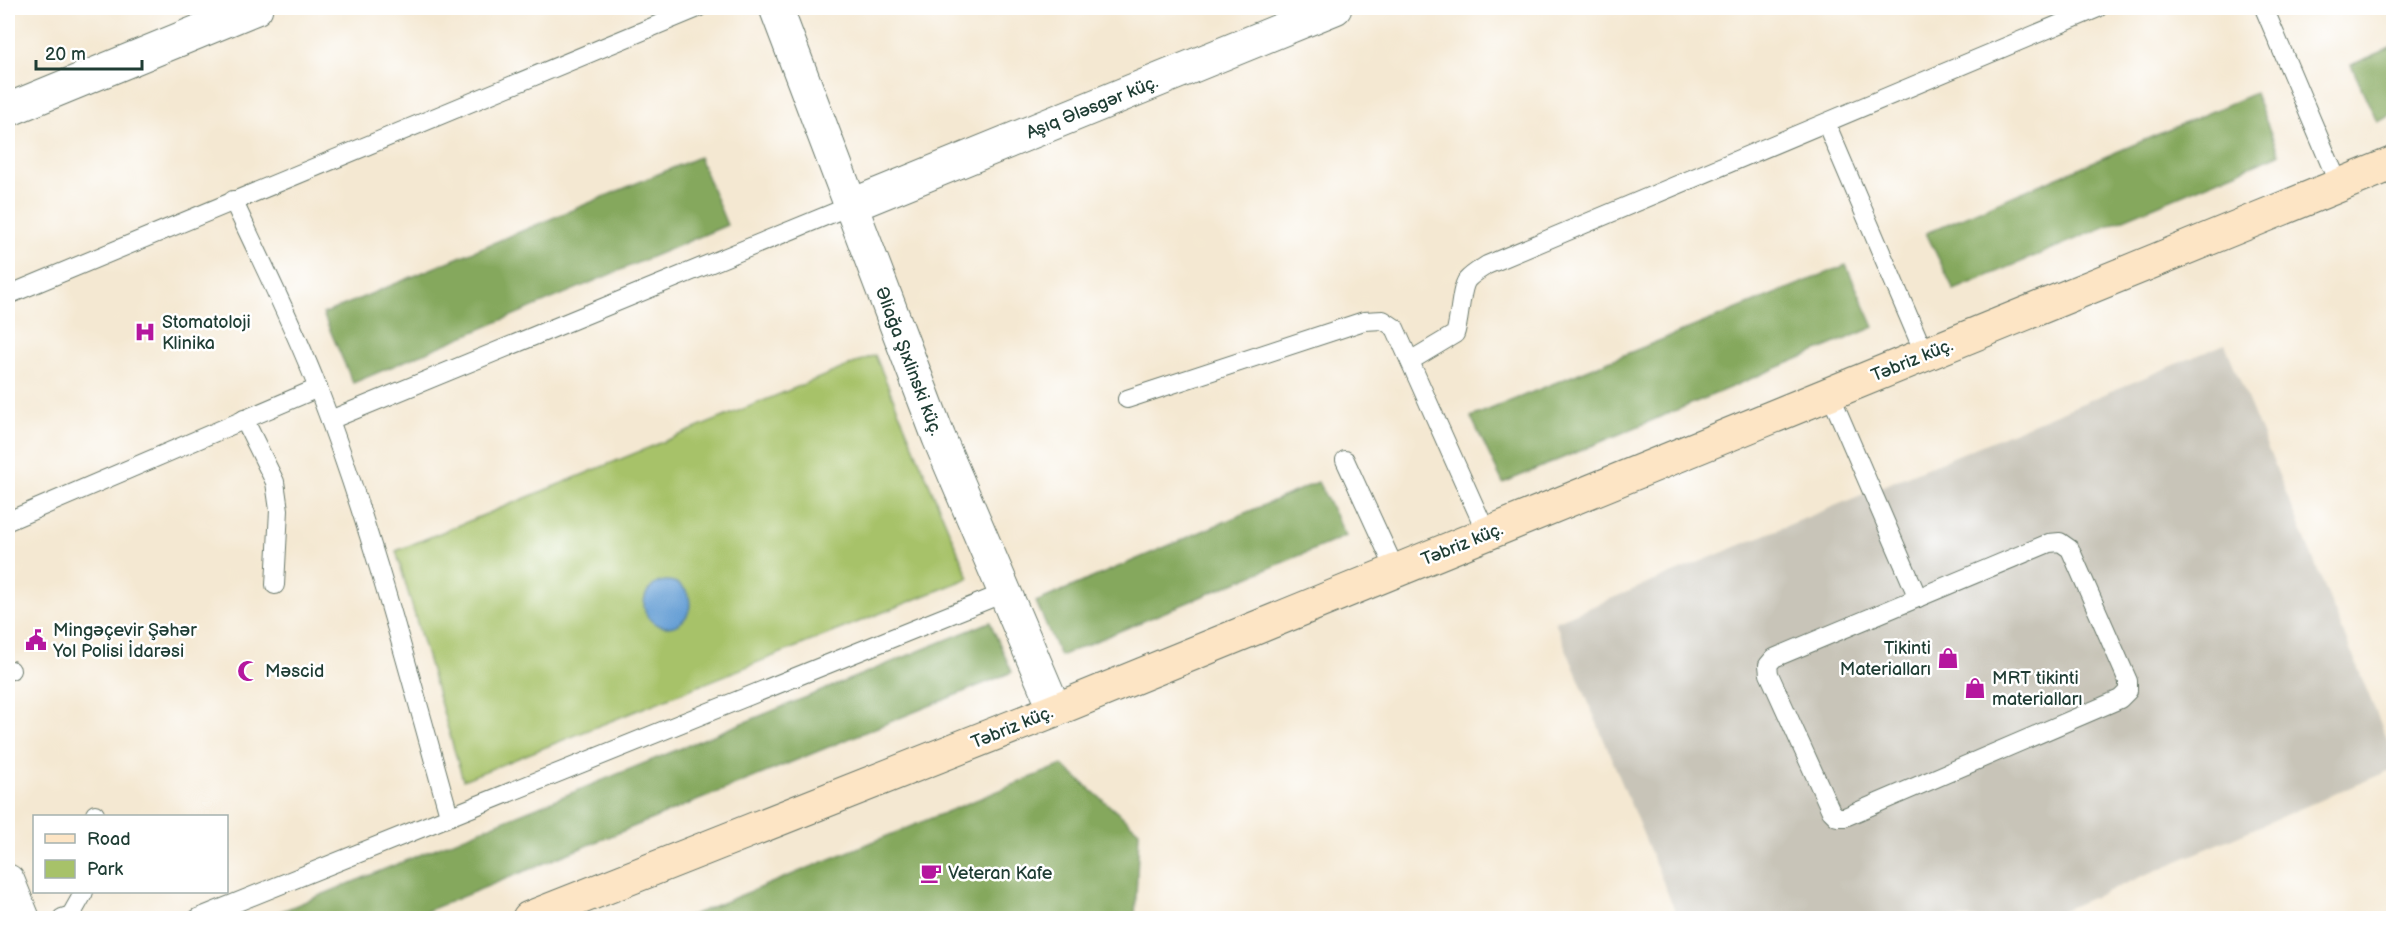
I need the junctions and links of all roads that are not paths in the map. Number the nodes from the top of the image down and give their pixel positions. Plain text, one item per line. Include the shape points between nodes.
1 (256, 8) edge
2 (698, 8) edge
3 (776, 8) edge
4 (1335, 8) edge
5 (2098, 8) edge
6 (2264, 8) edge
7 (8, 109) edge
8 (1826, 123) junction
9 (2394, 163) edge
10 (2339, 185) junction
11 (233, 200) junction
12 (850, 206) junction
13 (8, 295) edge
14 (1925, 355) junction
15 (1410, 361) junction
16 (318, 388) junction
17 (1830, 394) junction
18 (1127, 399) dead end
19 (244, 419) junction
20 (330, 420) junction
21 (1345, 460) dead end
22 (8, 521) edge
23 (1487, 534) junction
24 (1396, 571) junction
25 (275, 585) dead end
26 (1004, 593) junction
27 (1918, 598) junction
28 (1055, 710) junction
29 (449, 815) junction
30 (8, 880) edge
31 (83, 893) edge
32 (23, 918) edge
33 (62, 918) edge
34 (198, 918) edge
35 (529, 918) edge

1 - 7 street
2 - 11 lane
3 - 12 street, Əliağa Şıxlinski küç.
4 - 12 street, Aşıq Ələsgər küç.
5 - 8 lane
6 - 10 lane
8 - 14 lane
8 - 15 lane via 1487,265 1467,281 1455,334
9 - 10 main road, Təbriz küç.
10 - 14 main road, Təbriz küç.
11 - 13 lane
11 - 16 lane
12 - 20 lane
12 - 26 street, Əliağa Şıxlinski küç. via 939,438
14 - 17 main road, Təbriz küç.
15 - 18 lane via 1395,328 1383,320 1364,321
15 - 23 lane
16 - 19 lane
16 - 20 lane
17 - 23 main road, Təbriz küç.
17 - 27 lane
19 - 22 lane
19 - 25 lane via 275,482 279,510
20 - 29 lane via 370,536
21 - 24 lane
23 - 24 main road, Təbriz küç.
24 - 28 main road, Təbriz küç.
26 - 28 street, Əliağa Şıxlinski küç.
26 - 29 lane
27 - 27 lane via 2049,543 2061,542 2070,549 2128,681 2128,691 2109,704 1838,817 1831,811 1768,665 1774,658
28 - 35 main road, Təbriz küç.
29 - 34 lane
30 - 32 street
31 - 33 lane via 71,915

